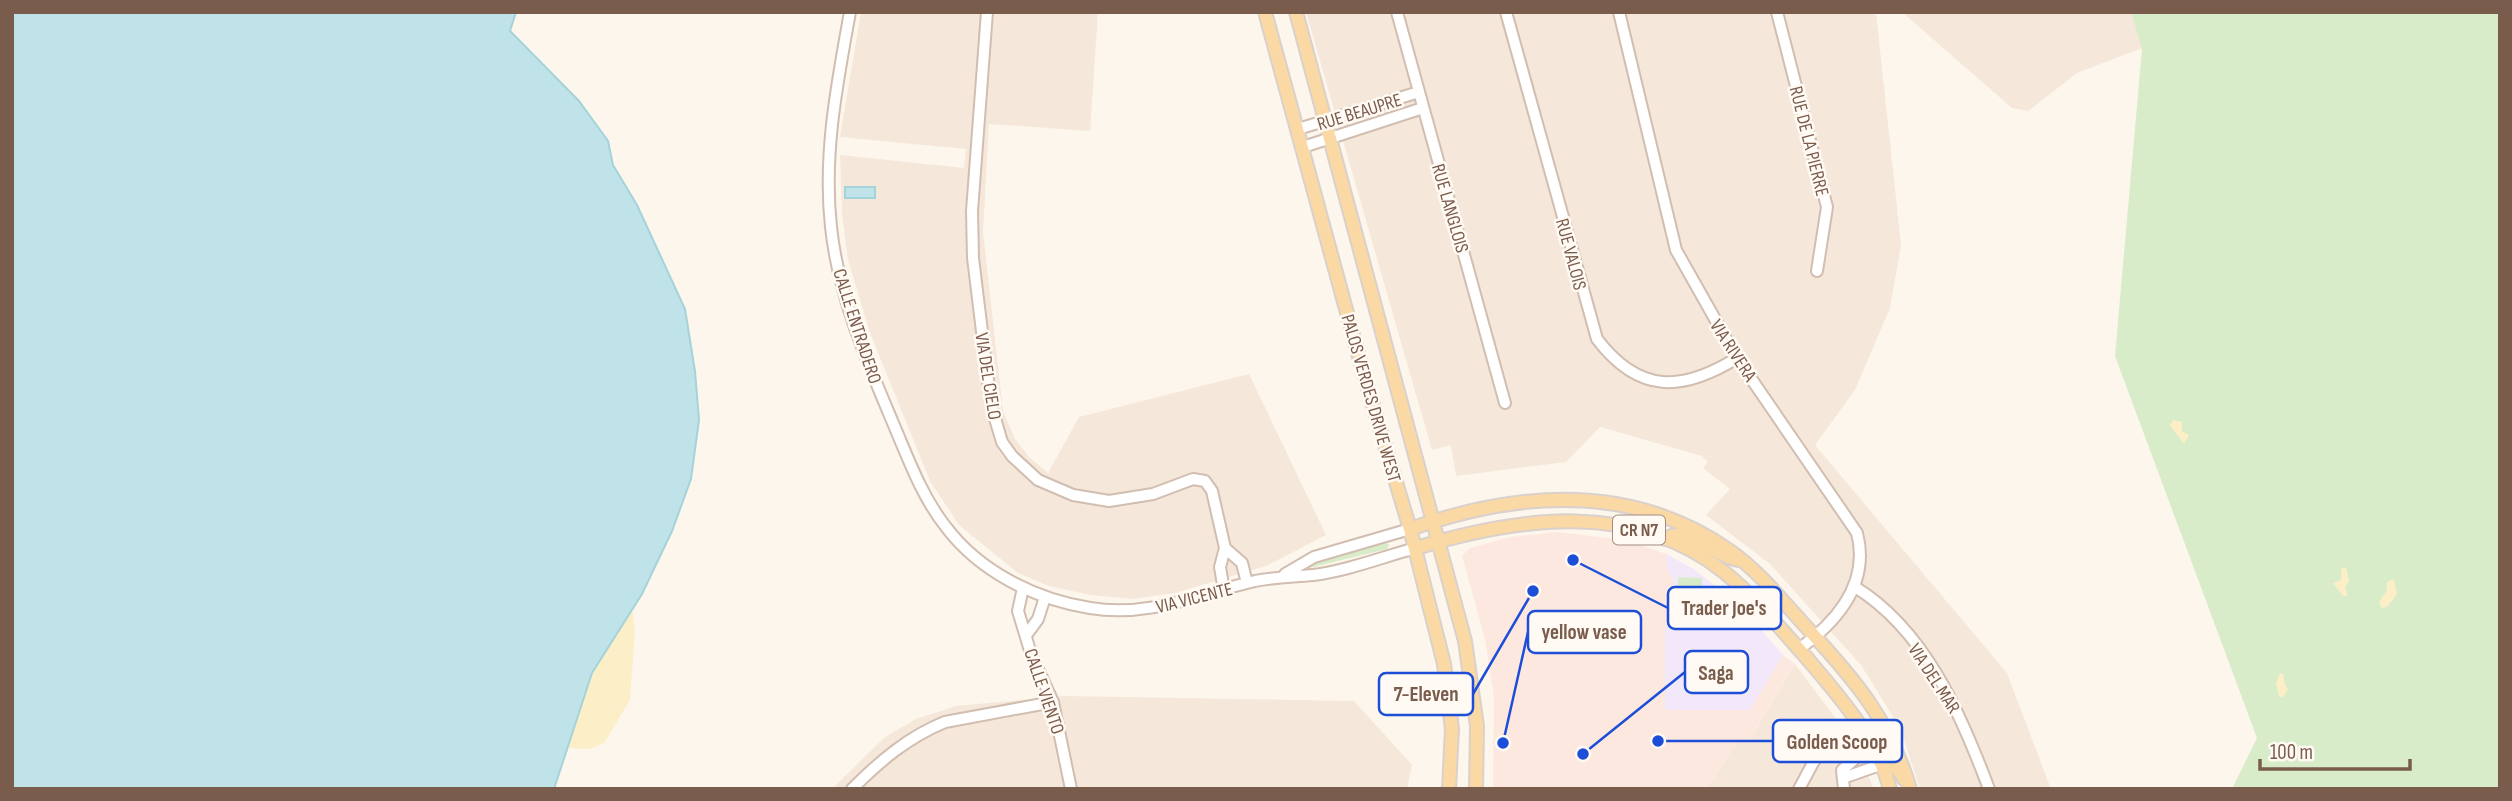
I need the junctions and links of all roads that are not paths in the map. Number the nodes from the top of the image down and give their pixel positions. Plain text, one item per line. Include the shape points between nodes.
1 (850, 12) edge
2 (987, 12) edge
3 (1265, 12) edge
4 (1296, 12) edge
5 (1397, 12) edge
6 (1506, 12) edge
7 (1619, 12) edge
8 (1777, 12) edge
9 (1419, 92) junction
10 (1423, 108) junction
11 (1327, 120) junction
12 (1298, 129) junction
13 (1331, 137) junction
14 (1303, 147) junction
15 (1817, 271) dead end
16 (1737, 358) junction
17 (1505, 403) dead end
18 (1434, 521) junction
19 (1410, 529) junction
20 (1665, 539) junction
21 (1439, 541) junction
22 (1225, 548) junction
23 (1416, 548) junction
24 (1742, 560) junction
25 (1283, 575) junction
26 (1247, 583) junction
27 (1855, 587) junction
28 (1023, 589) junction
29 (1223, 591) junction
30 (1045, 597) junction
31 (1027, 634) junction
32 (1815, 637) junction
33 (1799, 649) junction
34 (1053, 702) junction
35 (1825, 749) dead end
36 (1858, 755) joint
37 (1875, 755) junction
38 (1843, 783) edge
39 (852, 789) edge
40 (1071, 789) edge
41 (1449, 789) edge
42 (1476, 789) edge
43 (1799, 789) edge
44 (1890, 789) edge
45 (1910, 789) edge
46 (1989, 789) edge

1 - 28 street, CALLE ENTRADERO via 832,111 828,169 831,228 846,297 878,388 932,506 969,552
2 - 22 street, VIA DEL CIELO via 972,211 973,258 991,405 1002,442 1038,480 1082,497 1109,501 1153,494 1193,479 1205,481 1212,491
3 - 12 main road, PALOS VERDES DRIVE WEST
4 - 11 main road, PALOS VERDES DRIVE WEST
5 - 9 street, RUE LANGLOIS
6 - 16 street, RUE VALOIS via 1597,339 1613,360 1659,382 1695,380
7 - 16 street, VIA RIVERA via 1675,250
8 - 15 street, RUE DE LA PIERRE via 1827,207
9 - 10 street, RUE LANGLOIS
9 - 11 street, RUE BEAUPRE
10 - 13 street, RUE BEAUPRE
10 - 17 street, RUE LANGLOIS
11 - 12 street, RUE BEAUPRE
11 - 13 main road, PALOS VERDES DRIVE WEST
12 - 14 main road, PALOS VERDES DRIVE WEST
13 - 14 street, RUE BEAUPRE
13 - 18 main road, PALOS VERDES DRIVE WEST
14 - 19 main road, PALOS VERDES DRIVE WEST
16 - 27 street, VIA RIVERA via 1857,533 1860,558
18 - 19 main road, CR N7
18 - 21 main road, PALOS VERDES DRIVE WEST
18 - 24 main road, CR N7 via 1519,500 1589,499 1663,515 1696,529
19 - 23 main road, PALOS VERDES DRIVE WEST
19 - 25 street, VIA VICENTE via 1314,558
20 - 21 main road, CR N7 via 1624,526 1571,519 1511,525
20 - 24 main road via 1682,534 1726,558
20 - 33 main road, CR N7 via 1722,571 1758,602
21 - 23 main road, CR N7
21 - 42 main road, PALOS VERDES DRIVE WEST via 1474,690
22 - 26 street, VIA DEL CIELO via 1242,563
22 - 29 street, VIA DEL CIELO via 1220,567
23 - 25 street, VIA VICENTE via 1314,575
23 - 41 main road, PALOS VERDES DRIVE WEST via 1448,687 1452,729
24 - 32 main road, CR N7
25 - 26 street, VIA VICENTE
26 - 29 street, VIA VICENTE
27 - 32 street, VIA RIVERA via 1841,611
27 - 46 street, VIA DEL MAR via 1888,609 1953,698
28 - 30 street, VIA VICENTE
28 - 31 street, CALLE VIENTO via 1018,611
29 - 30 street, VIA VICENTE via 1128,611
30 - 31 street, CALLE VIENTO
31 - 34 street, CALLE VIENTO
32 - 33 street, VIA RIVERA
32 - 45 main road, CR N7 via 1888,729
33 - 37 main road, CR N7 via 1841,698
34 - 39 street via 928,729 895,749
34 - 40 street, CALLE VIENTO
35 - 43 street
36 - 37 main road
36 - 38 street via 1846,764
37 - 38 street
37 - 44 main road, CR N7
37 - 45 main road via 1902,774

